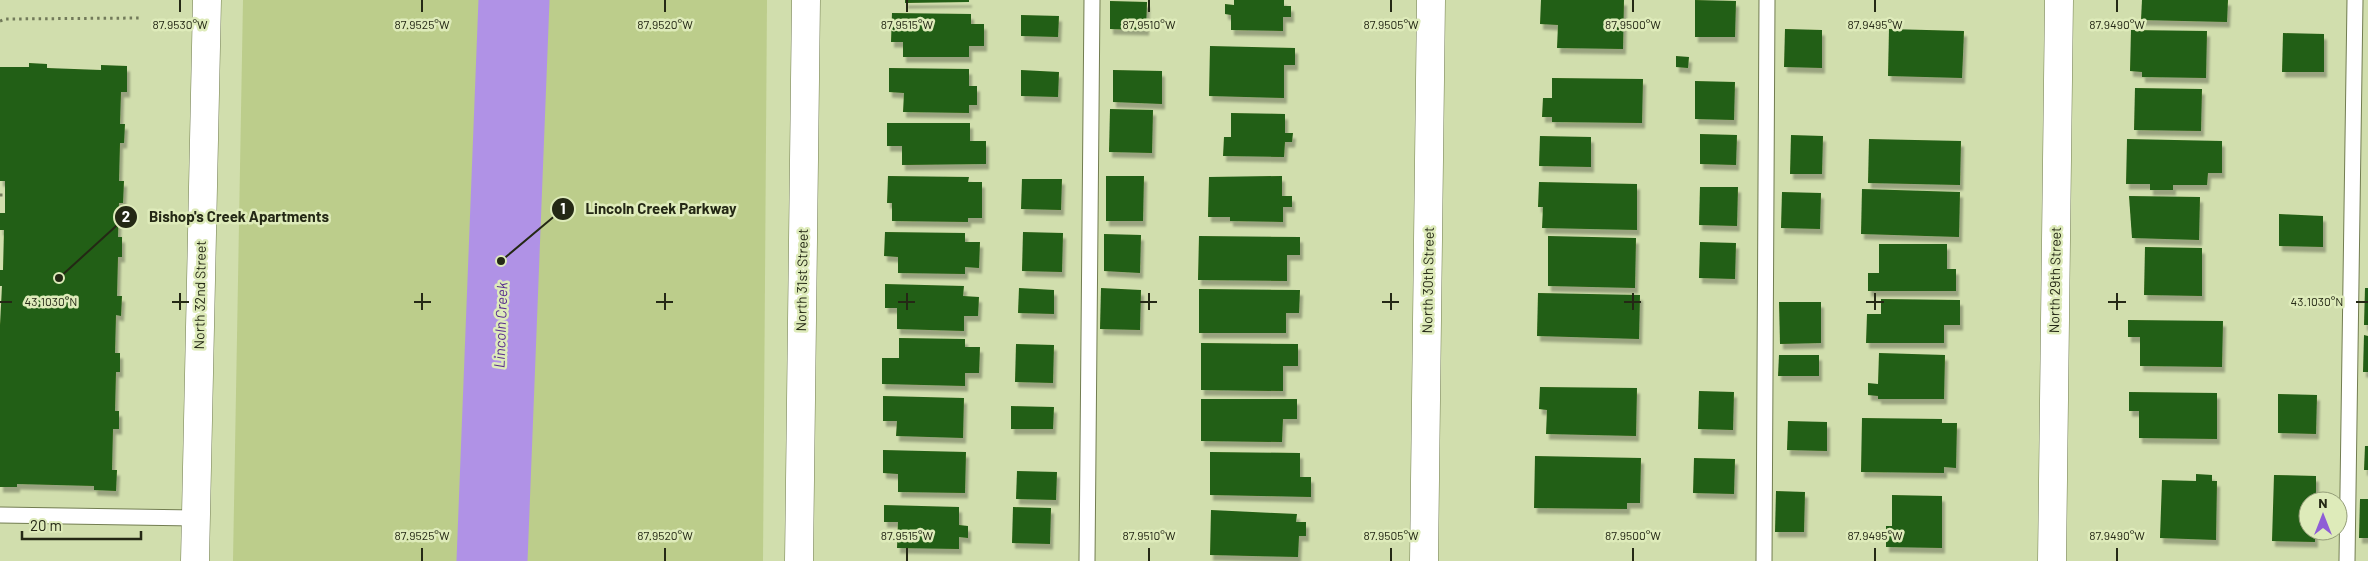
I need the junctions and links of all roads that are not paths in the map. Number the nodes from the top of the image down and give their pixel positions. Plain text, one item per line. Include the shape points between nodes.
1 (207, 0) edge
2 (806, 0) edge
3 (1092, 0) edge
4 (1431, 0) edge
5 (1767, 0) edge
6 (2059, 0) edge
7 (2355, 0) edge
8 (0, 515) edge
9 (195, 518) junction
10 (195, 561) edge
11 (798, 561) edge
12 (1087, 561) edge
13 (1424, 561) edge
14 (1764, 561) edge
15 (2052, 561) edge
16 (2347, 561) edge

1 - 9 street, North 32nd Street
2 - 11 street, North 31st Street
3 - 12 lane
4 - 13 street, North 30th Street
5 - 14 lane
6 - 15 street, North 29th Street
7 - 16 lane
8 - 9 lane
9 - 10 street, North 32nd Street

